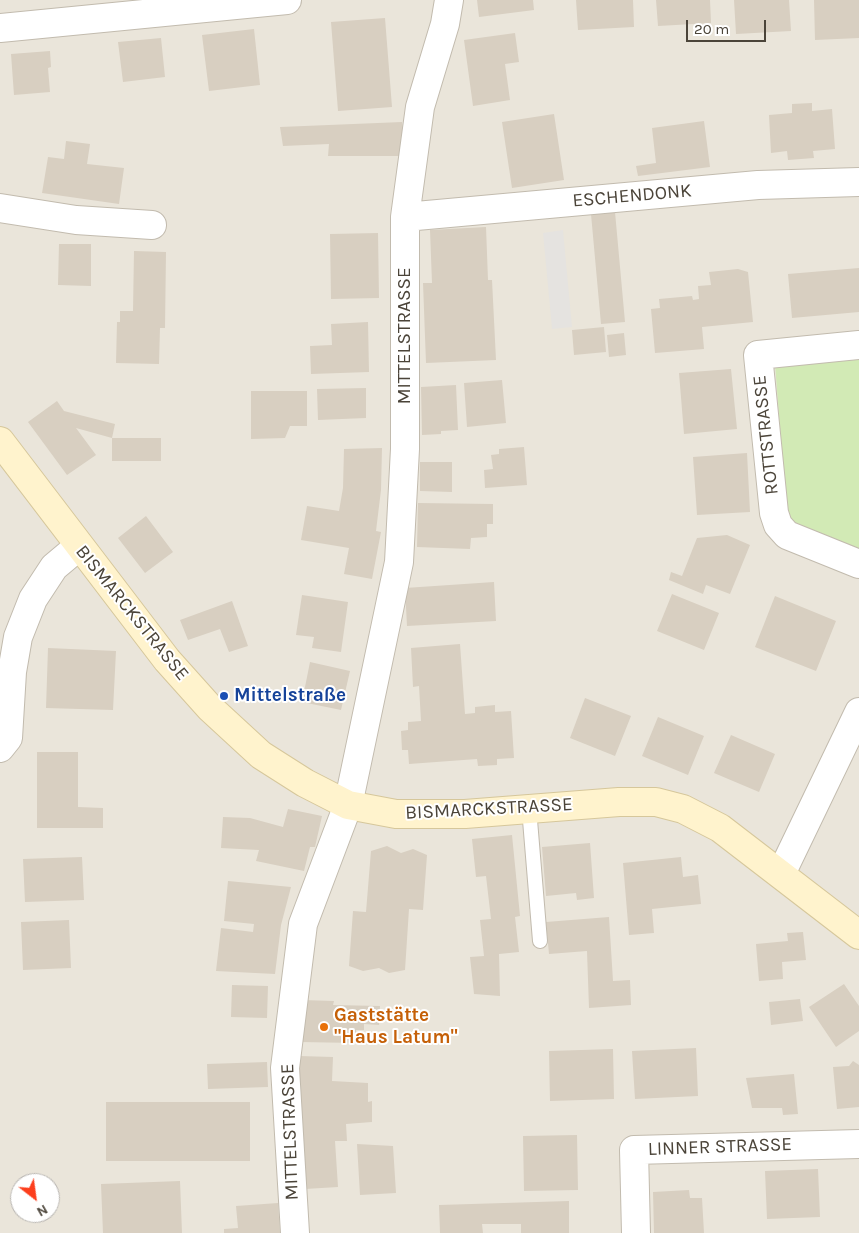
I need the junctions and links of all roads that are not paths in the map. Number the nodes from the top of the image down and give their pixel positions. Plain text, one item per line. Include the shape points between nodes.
1 (287, 0) edge
2 (449, 0) edge
3 (0, 28) edge
4 (859, 182) edge
5 (0, 208) edge
6 (405, 217) junction
7 (152, 226) dead end
8 (859, 345) edge
9 (0, 441) edge
10 (79, 546) junction
11 (859, 564) edge
12 (859, 712) edge
13 (0, 748) edge
14 (348, 805) junction
15 (529, 808) junction
16 (781, 874) junction
17 (859, 935) edge
18 (540, 942) dead end
19 (859, 1144) edge
20 (295, 1233) edge
21 (636, 1233) edge

1 - 3 street
2 - 6 street, MITTELSTRASSE via 446,24 420,107
4 - 6 street, ESCHENDONK via 758,185
5 - 7 street via 76,220
6 - 14 street, MITTELSTRASSE via 406,449 399,562
8 - 11 street, ROTTSTRASSE via 758,355 774,513 778,525 787,535
9 - 10 street, BISMARCKSTRASSE
10 - 13 street via 54,567 33,599 18,637 12,672 8,738
10 - 14 street, BISMARCKSTRASSE via 168,660 213,711 261,755
12 - 16 street
14 - 15 street, BISMARCKSTRASSE via 396,814 465,814
14 - 20 street, MITTELSTRASSE via 303,924 285,1068
15 - 16 street, BISMARCKSTRASSE via 656,802 720,828
15 - 18 lane
16 - 17 street, BISMARCKSTRASSE
19 - 21 street, LINNER STRASSE via 634,1150

